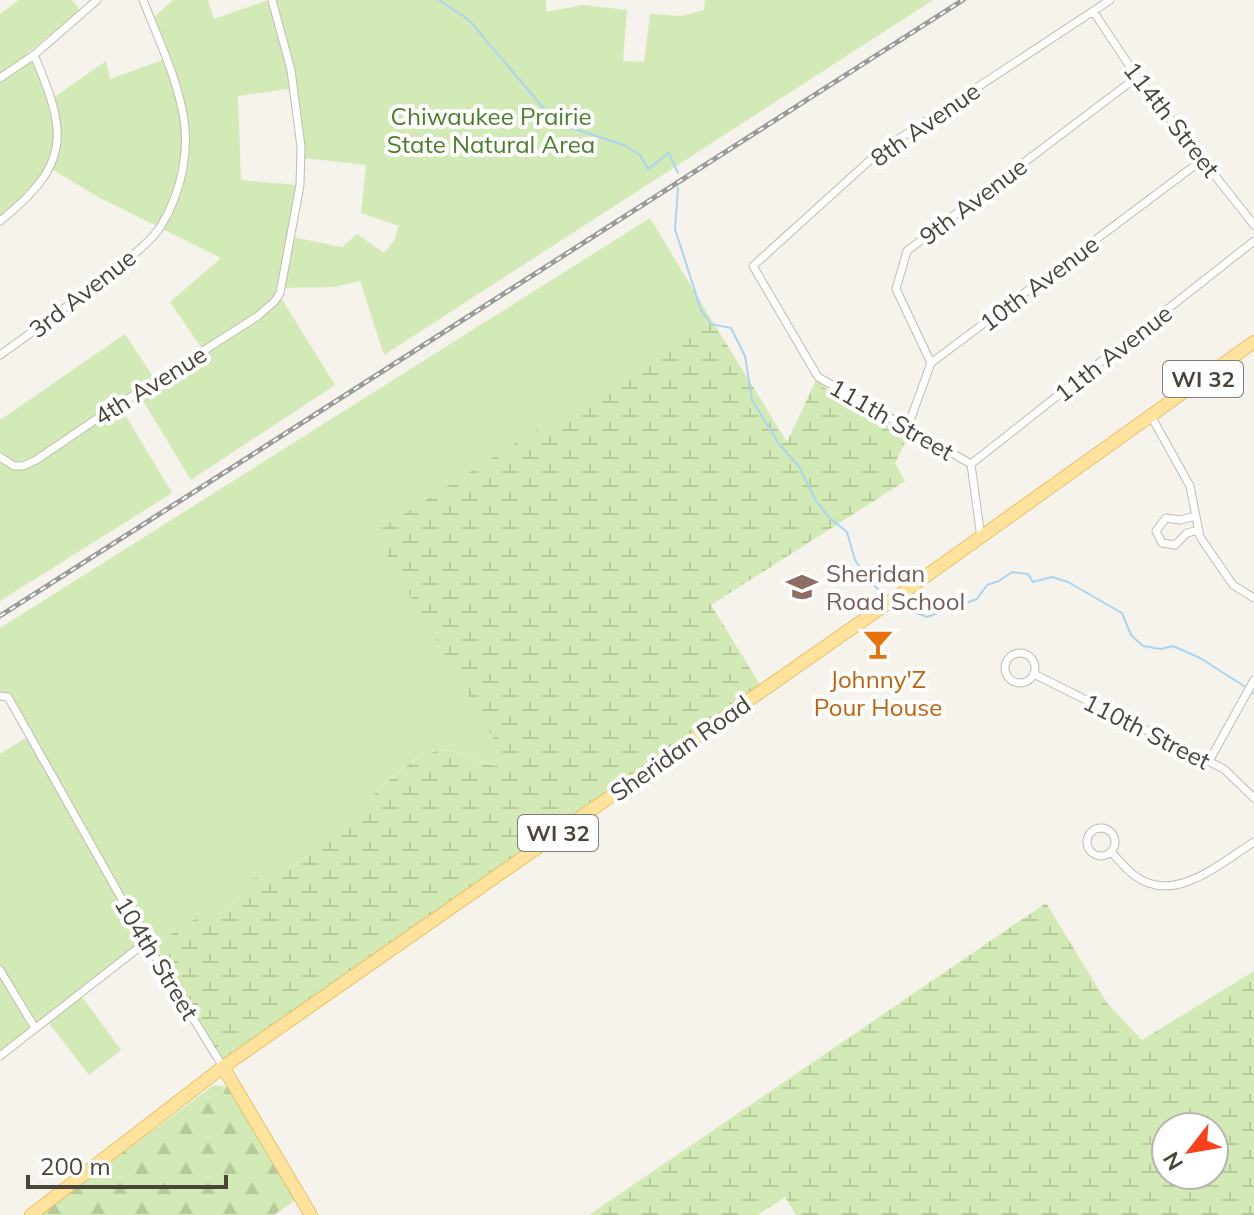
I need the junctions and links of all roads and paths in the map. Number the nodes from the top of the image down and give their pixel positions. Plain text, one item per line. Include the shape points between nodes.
1 (97, 0) edge
2 (143, 0) edge
3 (272, 0) edge
4 (1110, 0) edge
5 (1093, 11) junction
6 (34, 55) junction
7 (1137, 77) junction
8 (0, 78) edge
9 (1202, 160) junction
10 (0, 221) edge
11 (1254, 225) edge
12 (1254, 241) edge
13 (753, 266) joint
14 (1254, 342) edge
15 (0, 355) edge
16 (931, 363) junction
17 (1151, 416) junction
18 (907, 429) junction
19 (0, 457) edge
20 (971, 464) junction
21 (1196, 516) junction
22 (1199, 530) junction
23 (981, 538) junction
24 (1254, 598) edge
25 (1034, 674) junction
26 (1254, 680) edge
27 (4, 696) edge
28 (1209, 761) junction
29 (1254, 798) edge
30 (1254, 842) edge
31 (1111, 852) junction
32 (146, 942) junction
33 (0, 970) edge
34 (35, 1028) junction
35 (0, 1056) edge
36 (223, 1067) junction
37 (31, 1215) edge
38 (311, 1215) edge

1 - 6 street
2 - 15 street, 3rd Avenue via 183,110 185,161 178,187 161,226 147,242
3 - 19 street, 4th Avenue via 291,70 301,147 300,185 280,293 230,335 36,460 14,466
4 - 5 street, 8th Avenue
5 - 7 street, 114th Street
5 - 13 street, 8th Avenue via 879,152
6 - 8 street
6 - 10 street via 56,110 59,142 43,180
7 - 9 street, 114th Street
7 - 16 street, 9th Avenue via 907,251 896,289
9 - 11 street, 114th Street
9 - 16 street, 10th Avenue
12 - 20 street, 11th Avenue
13 - 18 street, 111th Street via 818,377
14 - 17 main road, Sheridan Road / WI 32
16 - 18 street
17 - 21 street via 1190,486
17 - 23 main road, Sheridan Road / WI 32
18 - 20 street, 111th Street
20 - 23 street, 111th Street
21 - 22 street
21 - 22 street via 1166,518 1156,531 1162,543 1175,545
22 - 24 street via 1233,585
23 - 36 main road, Sheridan Road / WI 32
25 - 25 street, 110th Street via 1034,664 1025,654 1015,654 1006,664 1013,681 1023,683
25 - 28 street, 110th Street
26 - 28 street
27 - 32 street, 104th Street
28 - 29 street, 110th Street
30 - 31 street via 1186,884 1162,887 1136,877
31 - 31 street via 1111,832 1091,832 1086,841 1092,854
32 - 34 street
32 - 36 street, 104th Street
33 - 34 street
34 - 35 street
36 - 37 main road, Sheridan Road / WI 32
36 - 38 main road, 104th Street

